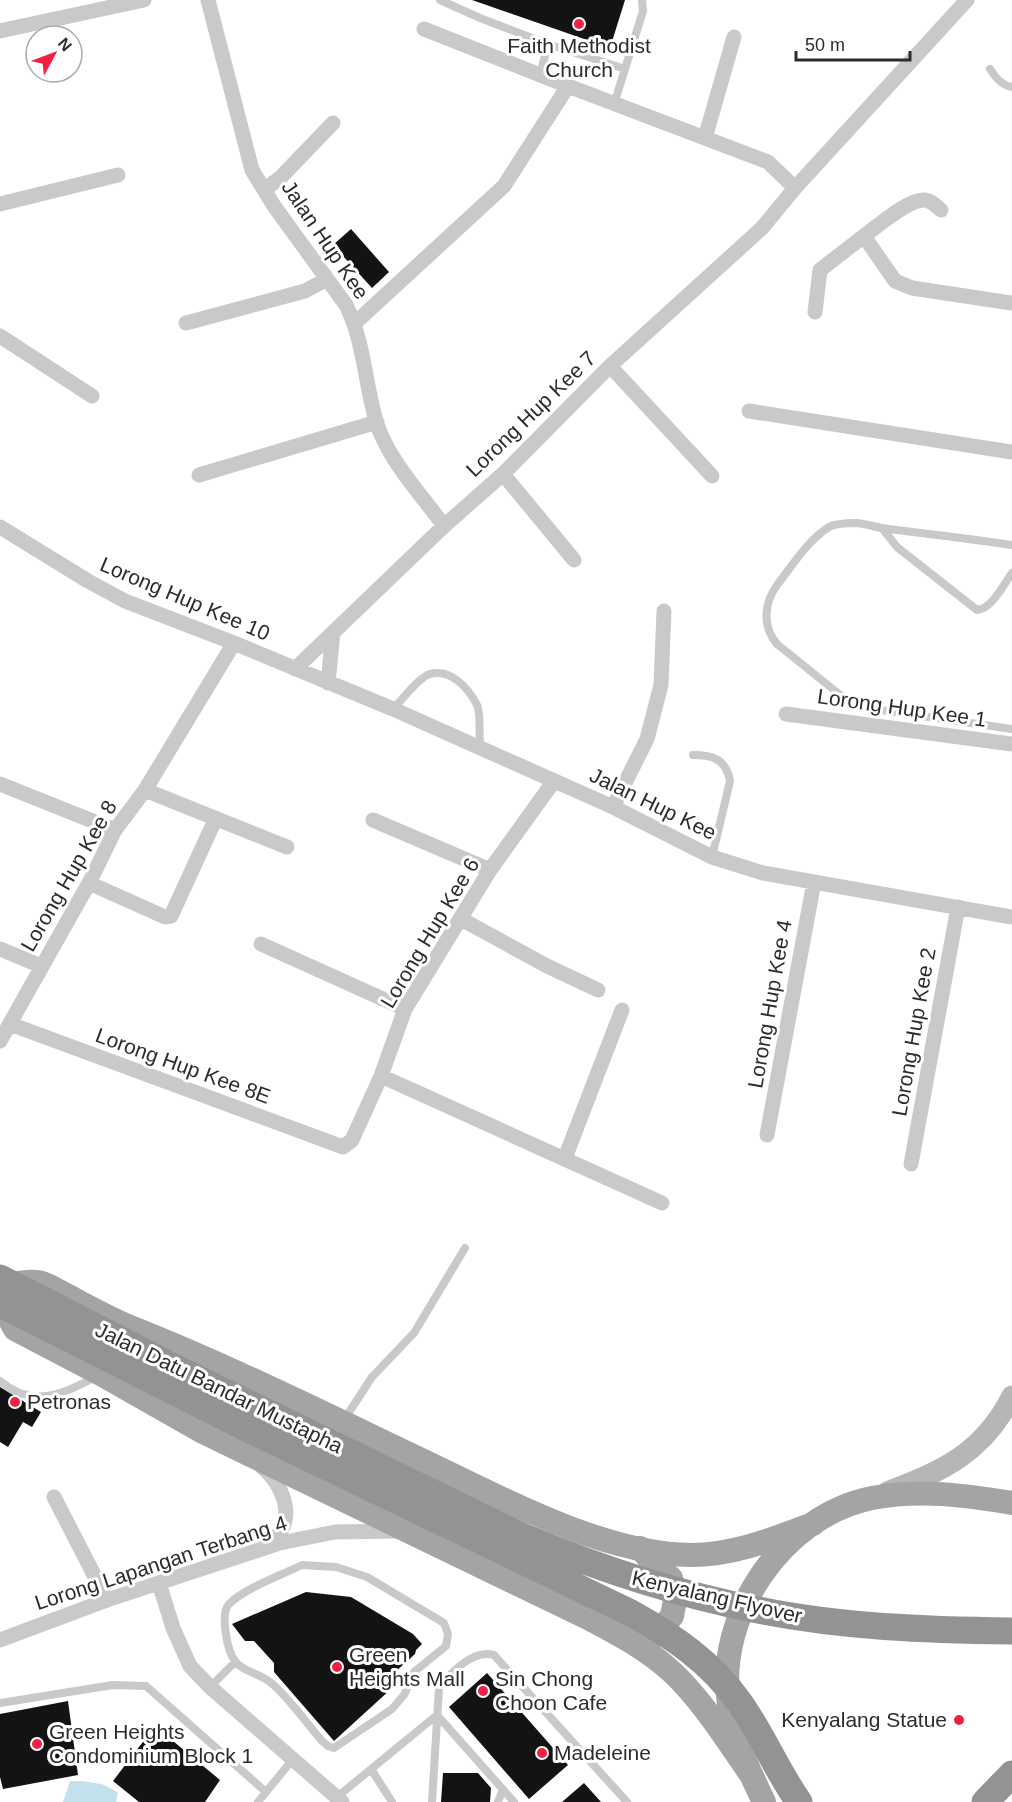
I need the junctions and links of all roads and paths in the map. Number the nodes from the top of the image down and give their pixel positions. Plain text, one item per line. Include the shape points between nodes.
1 (144, 0) edge
2 (208, 0) edge
3 (440, 0) edge
4 (642, 0) edge
5 (967, 0) edge
6 (424, 29) dead end
7 (0, 31) edge
8 (734, 37) dead end
9 (548, 44) junction
10 (625, 69) junction
11 (990, 69) dead end
12 (540, 75) junction
13 (568, 86) junction
14 (1012, 87) edge
15 (614, 104) junction
16 (333, 123) dead end
17 (705, 138) junction
18 (118, 175) dead end
19 (795, 188) junction
20 (264, 190) junction
21 (0, 204) edge
22 (941, 210) dead end
23 (864, 236) junction
24 (327, 279) junction
25 (1012, 303) edge
26 (815, 312) dead end
27 (186, 323) dead end
28 (355, 323) junction
29 (0, 336) edge
30 (610, 366) junction
31 (92, 396) dead end
32 (749, 411) dead end
33 (377, 422) junction
34 (1012, 452) edge
35 (503, 474) junction
36 (199, 475) dead end
37 (712, 477) dead end
38 (444, 526) junction
39 (0, 527) edge
40 (882, 528) junction
41 (1012, 545) edge
42 (574, 560) dead end
43 (1012, 573) edge
44 (664, 611) dead end
45 (333, 632) junction
46 (234, 643) junction
47 (295, 669) junction
48 (328, 683) junction
49 (393, 709) junction
50 (786, 714) dead end
51 (1012, 729) edge
52 (1012, 744) edge
53 (480, 748) junction
54 (693, 755) dead end
55 (554, 781) junction
56 (0, 784) edge
57 (145, 789) junction
58 (613, 807) junction
59 (216, 818) junction
60 (374, 820) dead end
61 (115, 830) junction
62 (286, 847) dead end
63 (712, 857) junction
64 (490, 870) junction
65 (814, 882) junction
66 (89, 883) junction
67 (958, 908) junction
68 (1012, 917) edge
69 (461, 919) junction
70 (261, 944) dead end
71 (0, 949) edge
72 (41, 966) junction
73 (598, 990) dead end
74 (405, 1009) junction
75 (622, 1010) dead end
76 (10, 1024) junction
77 (0, 1041) edge
78 (381, 1076) junction
79 (767, 1135) dead end
80 (342, 1147) joint
81 (565, 1158) junction
82 (912, 1164) dead end
83 (662, 1203) dead end
84 (465, 1248) dead end
85 (3, 1293) edge
86 (101, 1374) junction
87 (0, 1381) edge
88 (1012, 1396) edge
89 (343, 1422) junction
90 (240, 1450) junction
91 (54, 1497) dead end
92 (870, 1499) junction
93 (1012, 1503) edge
94 (425, 1515) junction
95 (813, 1524) junction
96 (640, 1548) junction
97 (258, 1549) junction
98 (159, 1583) junction
99 (107, 1600) junction
100 (1012, 1630) edge
101 (625, 1638) junction
102 (0, 1640) edge
103 (235, 1662) junction
104 (210, 1687) junction
105 (0, 1703) edge
106 (436, 1715) junction
107 (294, 1758) junction
108 (370, 1769) junction
109 (1012, 1774) edge
110 (752, 1776) junction
111 (503, 1789) junction
112 (266, 1792) junction
113 (340, 1800) edge
114 (258, 1802) edge
115 (392, 1802) edge
116 (432, 1802) edge
117 (498, 1802) edge
118 (514, 1802) edge
119 (627, 1802) edge
120 (764, 1802) edge
121 (799, 1802) edge
122 (985, 1802) edge

1 - 7 street
2 - 20 street, Jalan Hup Kee via 252,170
3 - 9 lane
4 - 10 lane
5 - 19 street, Lorong Hup Kee 7
6 - 12 street
8 - 17 street
9 - 10 lane
9 - 12 lane
10 - 15 lane
11 - 14 lane
12 - 13 street
13 - 15 street
13 - 28 street via 504,186
15 - 17 street
16 - 20 street
17 - 19 street via 768,162
18 - 21 street
19 - 30 street, Lorong Hup Kee 7 via 762,228
20 - 24 street, Jalan Hup Kee
22 - 23 street via 922,199
23 - 25 street via 895,281 923,290
23 - 26 street via 820,270
24 - 27 street via 304,291
24 - 28 street, Jalan Hup Kee
28 - 33 street, Jalan Hup Kee
29 - 31 street
30 - 35 street, Lorong Hup Kee 7
30 - 37 street
32 - 34 street
33 - 36 street
33 - 38 street, Jalan Hup Kee via 389,450
35 - 38 street, Lorong Hup Kee 7
35 - 42 street
38 - 45 street, Lorong Hup Kee 7
39 - 46 street, Lorong Hup Kee 10 via 124,601
40 - 41 lane
40 - 43 lane via 897,547 976,610 989,604
40 - 51 lane via 842,524 819,535 772,592 766,606 772,639 823,682 860,706
44 - 58 street via 661,685 647,739
45 - 47 street, Lorong Hup Kee 7
45 - 48 street
46 - 47 street, Lorong Hup Kee 10
46 - 57 street, Lorong Hup Kee 8
47 - 48 street, Jalan Hup Kee
48 - 49 street, Jalan Hup Kee
49 - 53 street, Jalan Hup Kee
49 - 53 lane via 429,674 456,678 477,706
50 - 52 street, Lorong Hup Kee 1
53 - 55 street, Jalan Hup Kee
54 - 63 lane via 710,755 729,772
55 - 58 street, Jalan Hup Kee
55 - 64 street, Lorong Hup Kee 6
56 - 61 street
57 - 59 street
57 - 61 street, Lorong Hup Kee 8
58 - 63 street, Jalan Hup Kee
59 - 62 street
59 - 66 street via 171,916 165,917
60 - 64 street
61 - 66 street, Lorong Hup Kee 8
63 - 65 street, Jalan Hup Kee via 763,873
64 - 69 street, Lorong Hup Kee 6
65 - 67 street, Jalan Hup Kee
65 - 79 street, Lorong Hup Kee 4
66 - 72 street, Lorong Hup Kee 8
67 - 68 street, Jalan Hup Kee
67 - 82 street, Lorong Hup Kee 2
69 - 73 street
69 - 74 street, Lorong Hup Kee 6
70 - 74 street
71 - 72 street
72 - 76 street, Lorong Hup Kee 8
74 - 78 street, Lorong Hup Kee 6
75 - 81 street
76 - 77 street, Lorong Hup Kee 8
76 - 80 street, Lorong Hup Kee 8E
78 - 80 street, Lorong Hup Kee 6 via 352,1140
78 - 81 street
81 - 83 street
84 - 89 lane via 414,1333 372,1377
85 - 86 main road via 15,1329
85 - 89 main road via 41,1282 132,1328 188,1349
85 - 94 highway, Jalan Datu Bandar Mustapha via 200,1380
86 - 87 lane via 65,1391 38,1398 12,1391
86 - 90 main road
88 - 92 main road via 967,1453 945,1468
89 - 96 main road via 560,1523
90 - 94 main road
90 - 97 street via 269,1473 284,1497 286,1511 277,1536
91 - 99 street
92 - 93 main road via 908,1493
92 - 95 main road via 838,1509
94 - 97 street, Lorong Lapangan Terbang 4
94 - 100 highway, Kenyalang Flyover via 524,1537 679,1592 759,1611 892,1627
94 - 101 main road
94 - 121 highway, Kenyalang Flyover via 630,1613 693,1651 741,1704
95 - 96 main road via 724,1553 690,1555
95 - 110 main road via 785,1546 768,1566 735,1625 730,1649 729,1702
96 - 101 main road via 671,1578 675,1600 672,1616 656,1635
97 - 98 street, Lorong Lapangan Terbang 4
98 - 99 street, Lorong Lapangan Terbang 4
98 - 104 street via 181,1649 190,1666
99 - 102 street, Lorong Lapangan Terbang 4
101 - 110 main road via 664,1665 691,1692
103 - 103 lane via 224,1617 227,1605 302,1564 336,1567 367,1577 444,1623 448,1634 446,1646 414,1672 404,1695 392,1709 334,1748 322,1741 272,1683
103 - 104 lane
104 - 107 street
105 - 112 lane via 113,1685 146,1686
106 - 108 lane
106 - 111 lane
106 - 116 lane
106 - 119 lane via 437,1694 444,1682 473,1656 494,1655
107 - 112 lane
107 - 113 street
108 - 113 lane
108 - 115 lane
109 - 122 highway
110 - 120 main road
111 - 117 lane
111 - 118 lane
112 - 114 lane

